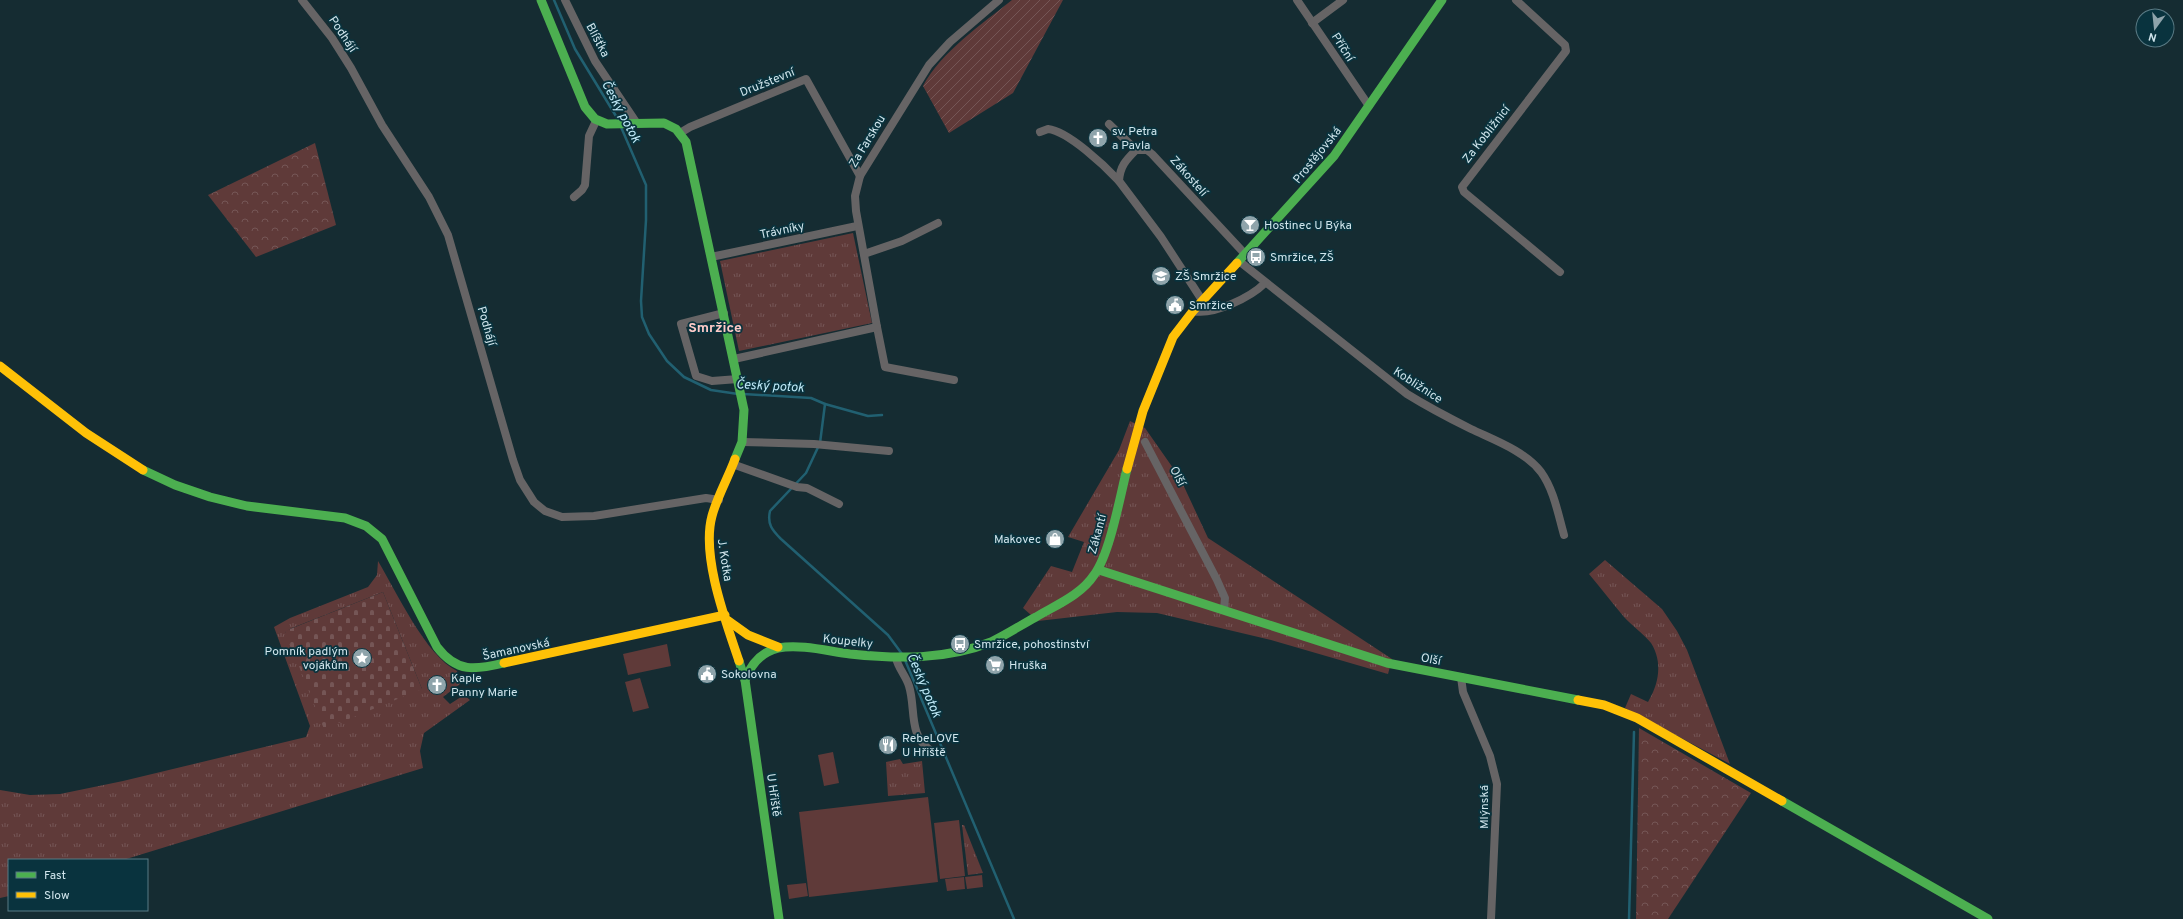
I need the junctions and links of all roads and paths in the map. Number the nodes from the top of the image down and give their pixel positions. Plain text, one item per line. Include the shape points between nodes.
1 (302, 0) edge
2 (541, 0) edge
3 (566, 0) edge
4 (999, 0) edge
5 (1297, 0) edge
6 (1343, 0) edge
7 (1442, 0) edge
8 (1516, 0) edge
9 (1312, 23) junction
10 (1369, 106) junction
11 (596, 121) junction
12 (631, 123) junction
13 (1109, 124) dead end
14 (1040, 132) dead end
15 (680, 133) junction
16 (1136, 150) junction
17 (860, 176) junction
18 (1119, 181) junction
19 (574, 197) dead end
20 (938, 223) dead end
21 (857, 226) junction
22 (864, 254) junction
23 (1246, 254) junction
24 (711, 257) junction
25 (1239, 261) junction
26 (1560, 272) dead end
27 (1265, 283) junction
28 (1202, 300) junction
29 (1193, 310) junction
30 (724, 313) junction
31 (878, 327) junction
32 (734, 359) junction
33 (0, 366) edge
34 (954, 380) dead end
35 (738, 381) junction
36 (742, 442) junction
37 (1145, 442) dead end
38 (889, 451) dead end
39 (734, 464) junction
40 (719, 500) junction
41 (839, 504) dead end
42 (1564, 535) dead end
43 (1099, 570) junction
44 (1224, 609) junction
45 (726, 617) junction
46 (778, 647) junction
47 (897, 658) junction
48 (915, 659) joint
49 (1461, 677) junction
50 (745, 680) junction
51 (930, 750) dead end
52 (779, 916) edge
53 (1491, 919) edge
54 (1988, 919) edge

1 - 40 street, Podhájí via 347,62 382,125 429,197 448,235 513,460 520,480 534,502 550,514 573,518 706,498
2 - 11 street via 585,107
3 - 12 street, Blíšťka via 595,61
4 - 17 street, Za Farskou via 950,42 929,65
5 - 9 street, Příční
6 - 9 street
7 - 10 street, Prostějovská
8 - 26 street, Za Kobližnicí via 1565,45 1566,51 1462,187 1464,192
9 - 10 street, Příční
10 - 23 street, Prostějovská via 1325,166
11 - 12 street via 613,124
11 - 19 street via 588,136 585,184
12 - 15 street via 661,122
13 - 16 street
14 - 18 street via 1048,129 1059,133 1100,160
15 - 17 street, Družstevní via 806,79
15 - 24 street via 686,142
16 - 18 street via 1119,170
16 - 23 street, Zákostelí via 1147,150 1152,154
17 - 21 street, Za Farskou via 855,196
18 - 28 street via 1161,237
20 - 22 street via 902,241
21 - 22 street, Za Farskou
21 - 24 street, Trávníky
22 - 31 street
23 - 25 street, Prostějovská
24 - 30 street
25 - 27 street, Kobližnice
25 - 28 street, Prostějovská
27 - 29 street via 1244,299 1209,311
27 - 42 street, Kobližnice via 1407,394 1509,447 1532,463 1551,490
28 - 29 street, Prostějovská
29 - 43 street, Zákantí via 1173,338 1149,393
30 - 32 street
30 - 35 street via 681,324 696,376 712,381
31 - 32 street
31 - 34 street via 885,367
32 - 35 street
33 - 45 street, Šamanovská via 96,443 156,477 208,496 247,506 350,519 369,527 382,540 437,647 448,660 463,668 482,668
35 - 36 street via 745,428
36 - 38 street via 814,444
36 - 39 street
37 - 44 street, Olší via 1217,580 1225,598
39 - 40 street, J. Kotka
39 - 41 street via 807,488
40 - 45 street, J. Kotka via 711,521 709,543 718,592
43 - 44 street, Olší
43 - 48 street, Zákantí via 1075,594 987,644
44 - 49 street, Olší via 1387,662
45 - 46 street, Koupelky via 748,635
45 - 50 street
46 - 47 street, Koupelky
46 - 50 street, Koupelky via 764,652 757,659 750,667
47 - 48 street, Koupelky
47 - 51 street via 910,690 914,728 924,746
49 - 53 street, Mlýnská via 1463,692 1490,756 1497,784
49 - 54 street, Olší via 1604,705 1637,718
50 - 52 street, U Hřiště

